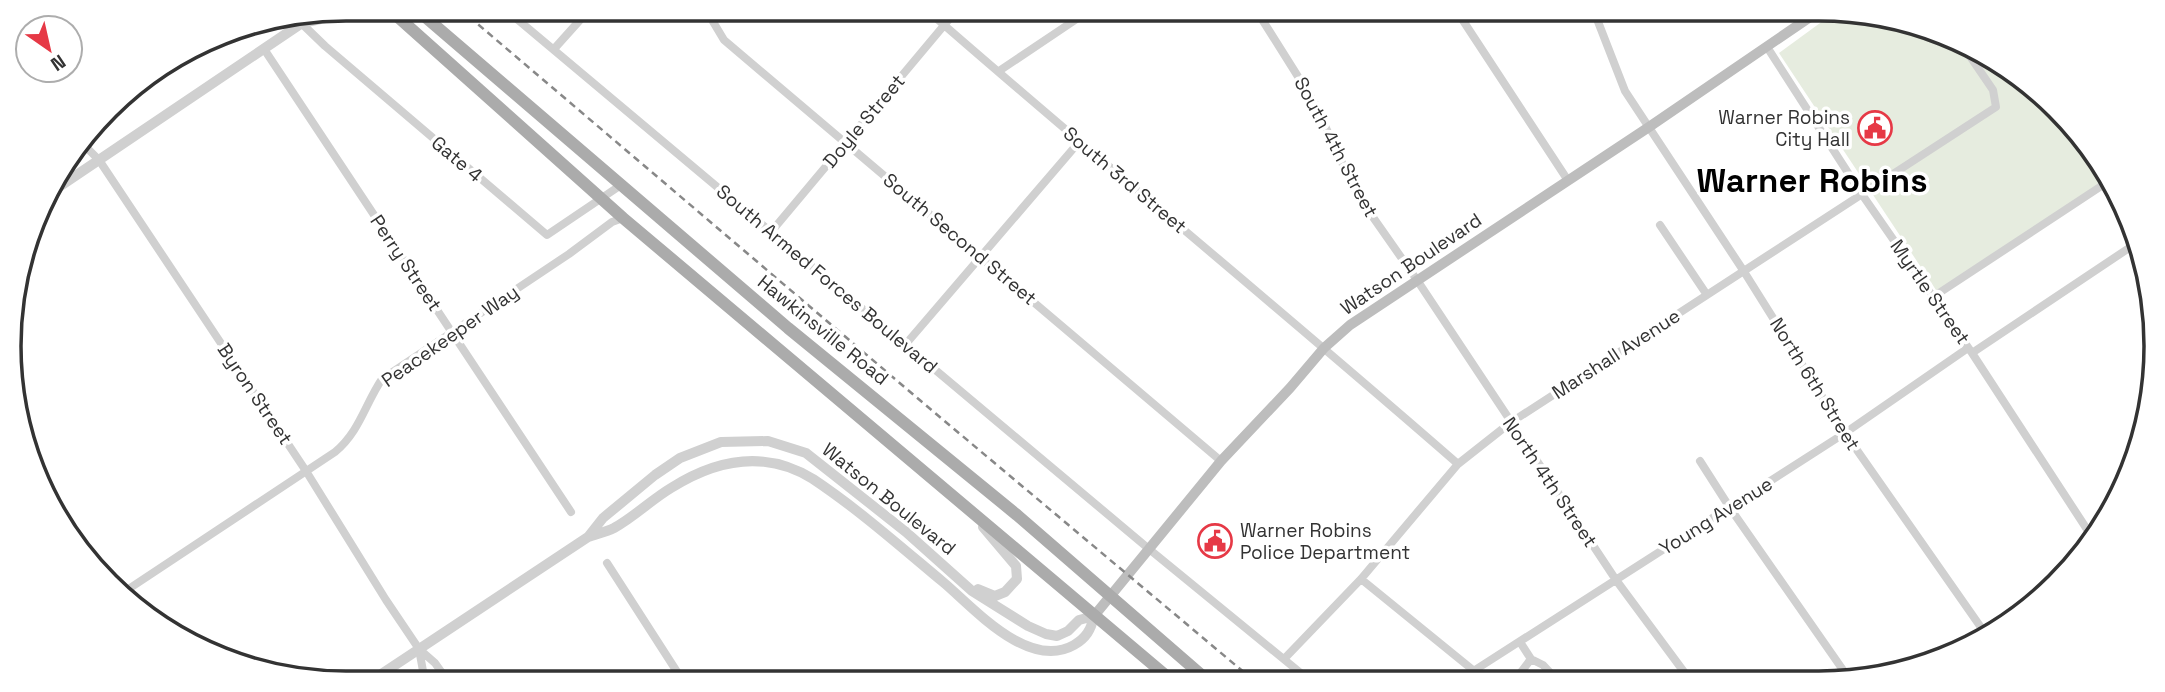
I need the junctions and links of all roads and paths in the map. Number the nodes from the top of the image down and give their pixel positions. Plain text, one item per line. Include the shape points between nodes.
1 (402, 21) edge
2 (430, 21) edge
3 (520, 21) edge
4 (579, 21) edge
5 (713, 21) edge
6 (939, 21) edge
7 (947, 21) edge
8 (1074, 21) edge
9 (1263, 21) edge
10 (1463, 21) edge
11 (1598, 21) edge
12 (1804, 21) edge
13 (302, 24) edge
14 (944, 25) junction
15 (293, 26) edge
16 (1767, 47) junction
17 (264, 49) junction
18 (554, 49) junction
19 (1973, 60) edge
20 (999, 71) junction
21 (1650, 127) junction
22 (1079, 142) junction
23 (846, 143) junction
24 (87, 149) edge
25 (100, 160) junction
26 (1567, 180) junction
27 (65, 183) edge
28 (621, 185) junction
29 (2101, 186) edge
30 (1861, 193) junction
31 (601, 198) junction
32 (623, 218) junction
33 (1660, 225) dead end
34 (771, 232) junction
35 (2129, 248) edge
36 (981, 257) junction
37 (1743, 270) junction
38 (1417, 280) junction
39 (1707, 295) junction
40 (1933, 297) junction
41 (452, 331) junction
42 (905, 345) junction
43 (1324, 348) junction
44 (1970, 351) junction
45 (1510, 423) junction
46 (1845, 433) junction
47 (1221, 461) junction
48 (1700, 461) dead end
49 (1458, 464) junction
50 (306, 471) junction
51 (957, 501) junction
52 (1730, 508) junction
53 (571, 512) dead end
54 (2087, 530) edge
55 (588, 537) junction
56 (1149, 549) junction
57 (607, 563) dead end
58 (951, 572) junction
59 (1360, 579) junction
60 (1616, 580) junction
61 (130, 588) edge
62 (1110, 596) junction
63 (1094, 616) junction
64 (1981, 627) edge
65 (1520, 642) junction
66 (419, 649) junction
67 (1284, 658) junction
68 (1531, 659) junction
69 (1843, 670) edge
70 (386, 671) edge
71 (423, 671) edge
72 (441, 671) edge
73 (676, 671) edge
74 (1160, 671) edge
75 (1197, 671) edge
76 (1299, 671) edge
77 (1475, 671) joint
78 (1522, 671) edge
79 (1549, 671) edge
80 (1683, 671) edge

1 - 31 main road
2 - 28 main road, Hawkinsville Road
3 - 18 street, South Armed Forces Boulevard
4 - 18 street
5 - 23 street, South Second Street via 724,40
6 - 14 street, South 3rd Street
7 - 14 street, Doyle Street
8 - 20 street
9 - 38 street, South 4th Street via 1314,102 1356,193
10 - 26 street
11 - 21 street, North 6th Street via 1621,84
12 - 16 main road, Watson Boulevard
13 - 31 street, Gate 4 via 547,235
14 - 20 street, South 3rd Street
14 - 23 street, Doyle Street
15 - 17 street
16 - 21 main road, Watson Boulevard
16 - 30 street, Myrtle Street
17 - 25 street
17 - 41 street, Perry Street
18 - 34 street, South Armed Forces Boulevard
19 - 30 street, Marshall Avenue via 1993,90 1996,107
20 - 22 street, South 3rd Street
21 - 26 main road, Watson Boulevard
21 - 37 street, North 6th Street
22 - 36 street
22 - 43 street, South 3rd Street
23 - 34 street, Doyle Street
23 - 36 street, South Second Street
24 - 25 street, Byron Street
25 - 27 street
25 - 50 street, Byron Street
26 - 38 main road, Watson Boulevard
28 - 31 street, Gate 4
28 - 62 main road, Hawkinsville Road
29 - 40 street
30 - 37 street, Marshall Avenue
30 - 40 street, Myrtle Street
31 - 32 main road
32 - 41 street, Peacekeeper Way
32 - 51 main road
33 - 39 street
34 - 42 street, South Armed Forces Boulevard
35 - 44 street, Young Avenue
36 - 42 street
36 - 47 street, South Second Street
37 - 39 street, Marshall Avenue
37 - 46 street, North 6th Street
38 - 43 main road, Watson Boulevard
38 - 45 street, North 4th Street
39 - 45 street, Marshall Avenue
40 - 44 street, Myrtle Street
41 - 50 street, Peacekeeper Way via 383,379 348,441
41 - 53 street, Perry Street
42 - 56 street, South Armed Forces Boulevard
43 - 47 main road, Watson Boulevard
43 - 49 street, South 3rd Street
44 - 46 street, Young Avenue
44 - 54 street, Myrtle Street
45 - 49 street, Marshall Avenue
45 - 60 street, North 4th Street
46 - 52 street, Young Avenue
46 - 64 street, North 6th Street
47 - 56 main road, Watson Boulevard
48 - 52 street
49 - 59 street, Marshall Avenue
50 - 61 street, Peacekeeper Way
50 - 66 street, Byron Street
51 - 58 street via 1016,566 1017,579 995,596
51 - 63 main road
52 - 60 street, Young Avenue
52 - 69 street
55 - 58 street, Watson Boulevard via 603,518 680,458 721,442 768,441 806,453
55 - 63 street, Watson Boulevard via 612,529 691,477 729,463 775,462 795,468 834,493 979,615 1029,647 1068,648 1091,631
55 - 66 street, Watson Boulevard
56 - 62 main road, Watson Boulevard
56 - 67 street, South Armed Forces Boulevard
57 - 73 street
58 - 63 street, Watson Boulevard via 998,609 1046,634 1057,636 1079,620
59 - 67 street, Marshall Avenue
59 - 77 street
60 - 65 street, Young Avenue
60 - 80 street, North 4th Street
62 - 63 main road, Watson Boulevard
62 - 75 main road, Hawkinsville Road
63 - 74 main road
65 - 68 street
65 - 77 street, Young Avenue
66 - 70 street, Watson Boulevard
66 - 71 street, Byron Street
66 - 72 street, Byron Street
67 - 76 street, South Armed Forces Boulevard
68 - 78 street
68 - 79 street

